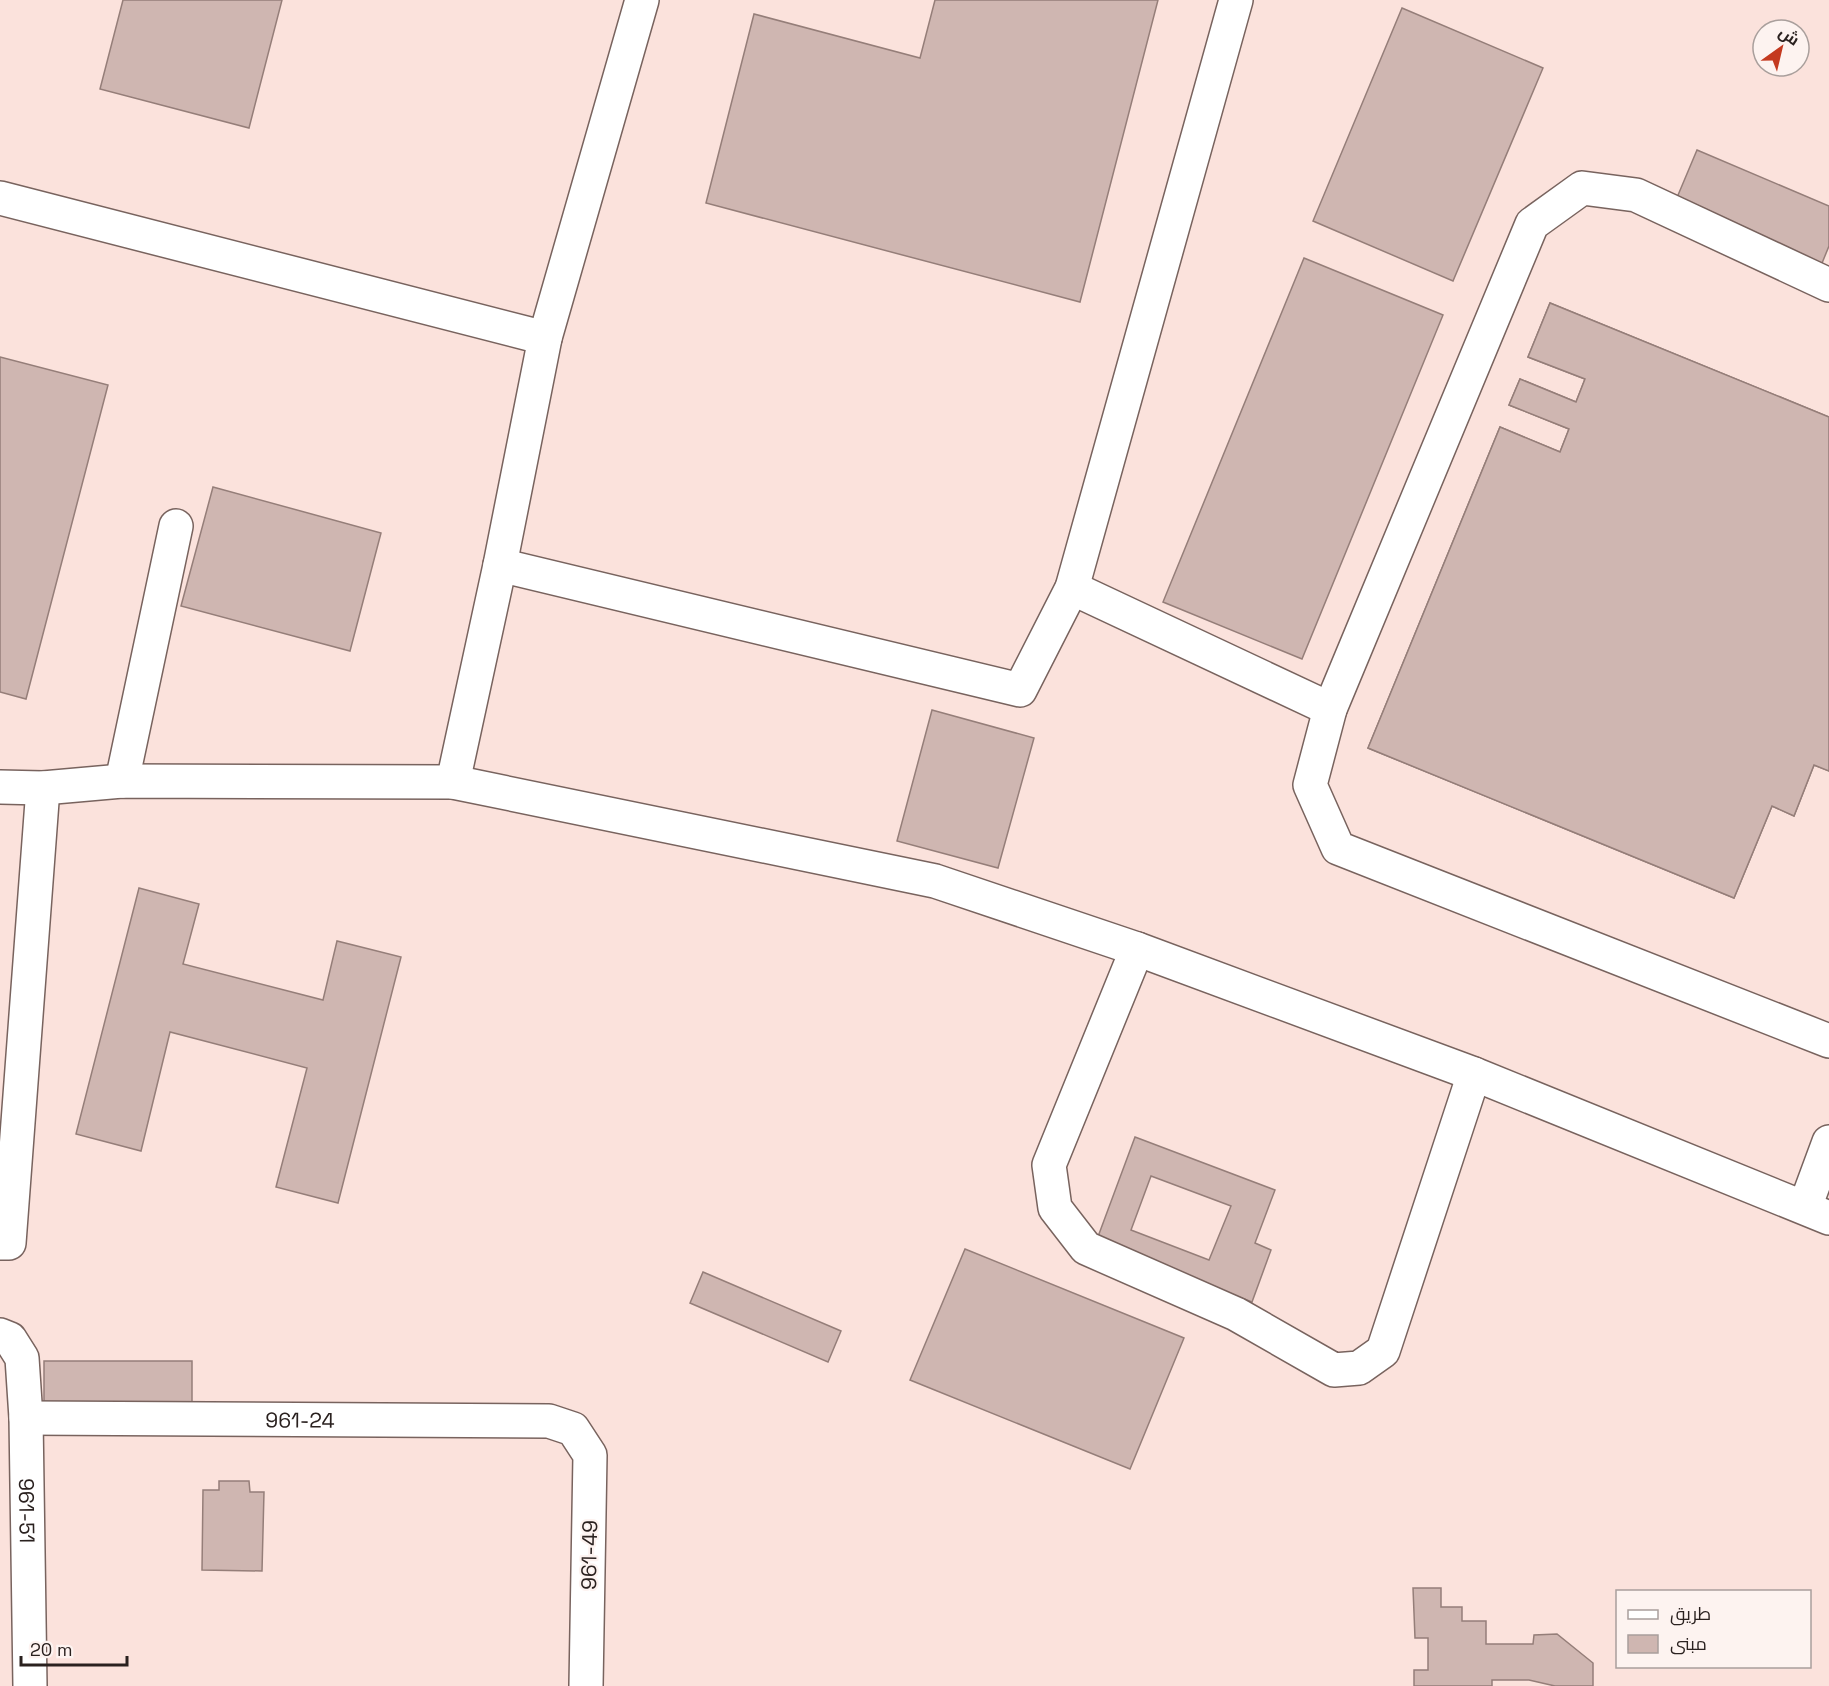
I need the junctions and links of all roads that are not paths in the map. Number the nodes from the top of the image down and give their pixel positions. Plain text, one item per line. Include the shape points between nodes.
1 (642, 0) edge
2 (1236, 0) edge
3 (0, 198) edge
4 (1829, 285) edge
5 (545, 338) junction
6 (176, 526) dead end
7 (500, 565) junction
8 (1072, 588) junction
9 (1330, 709) junction
10 (122, 781) junction
11 (453, 782) junction
12 (0, 788) edge
13 (43, 788) junction
14 (1137, 949) junction
15 (1829, 1041) edge
16 (1474, 1074) junction
17 (1829, 1142) edge
18 (1817, 1213) edge
19 (0, 1243) edge
20 (5, 1337) edge
21 (26, 1418) junction
22 (573, 1429) joint
23 (30, 1686) edge
24 (586, 1686) edge

1 - 5 street
2 - 8 street
3 - 5 street
4 - 9 street via 1636,195 1582,188 1532,225
5 - 7 street
6 - 10 street
7 - 8 street via 1020,690
7 - 11 street
8 - 9 street
9 - 15 street via 1310,785 1338,848
10 - 11 street
10 - 13 street
11 - 14 street via 936,881
12 - 13 street
13 - 19 street via 9,1243
14 - 16 street
14 - 16 street via 1049,1165 1055,1208 1086,1248 1236,1314 1334,1370 1359,1368 1383,1351
16 - 18 street
17 - 18 street
20 - 21 street, 961-51 via 22,1358
21 - 22 street, 961-24 via 549,1421
21 - 23 street, 961-51
22 - 24 street, 961-49 via 590,1455

